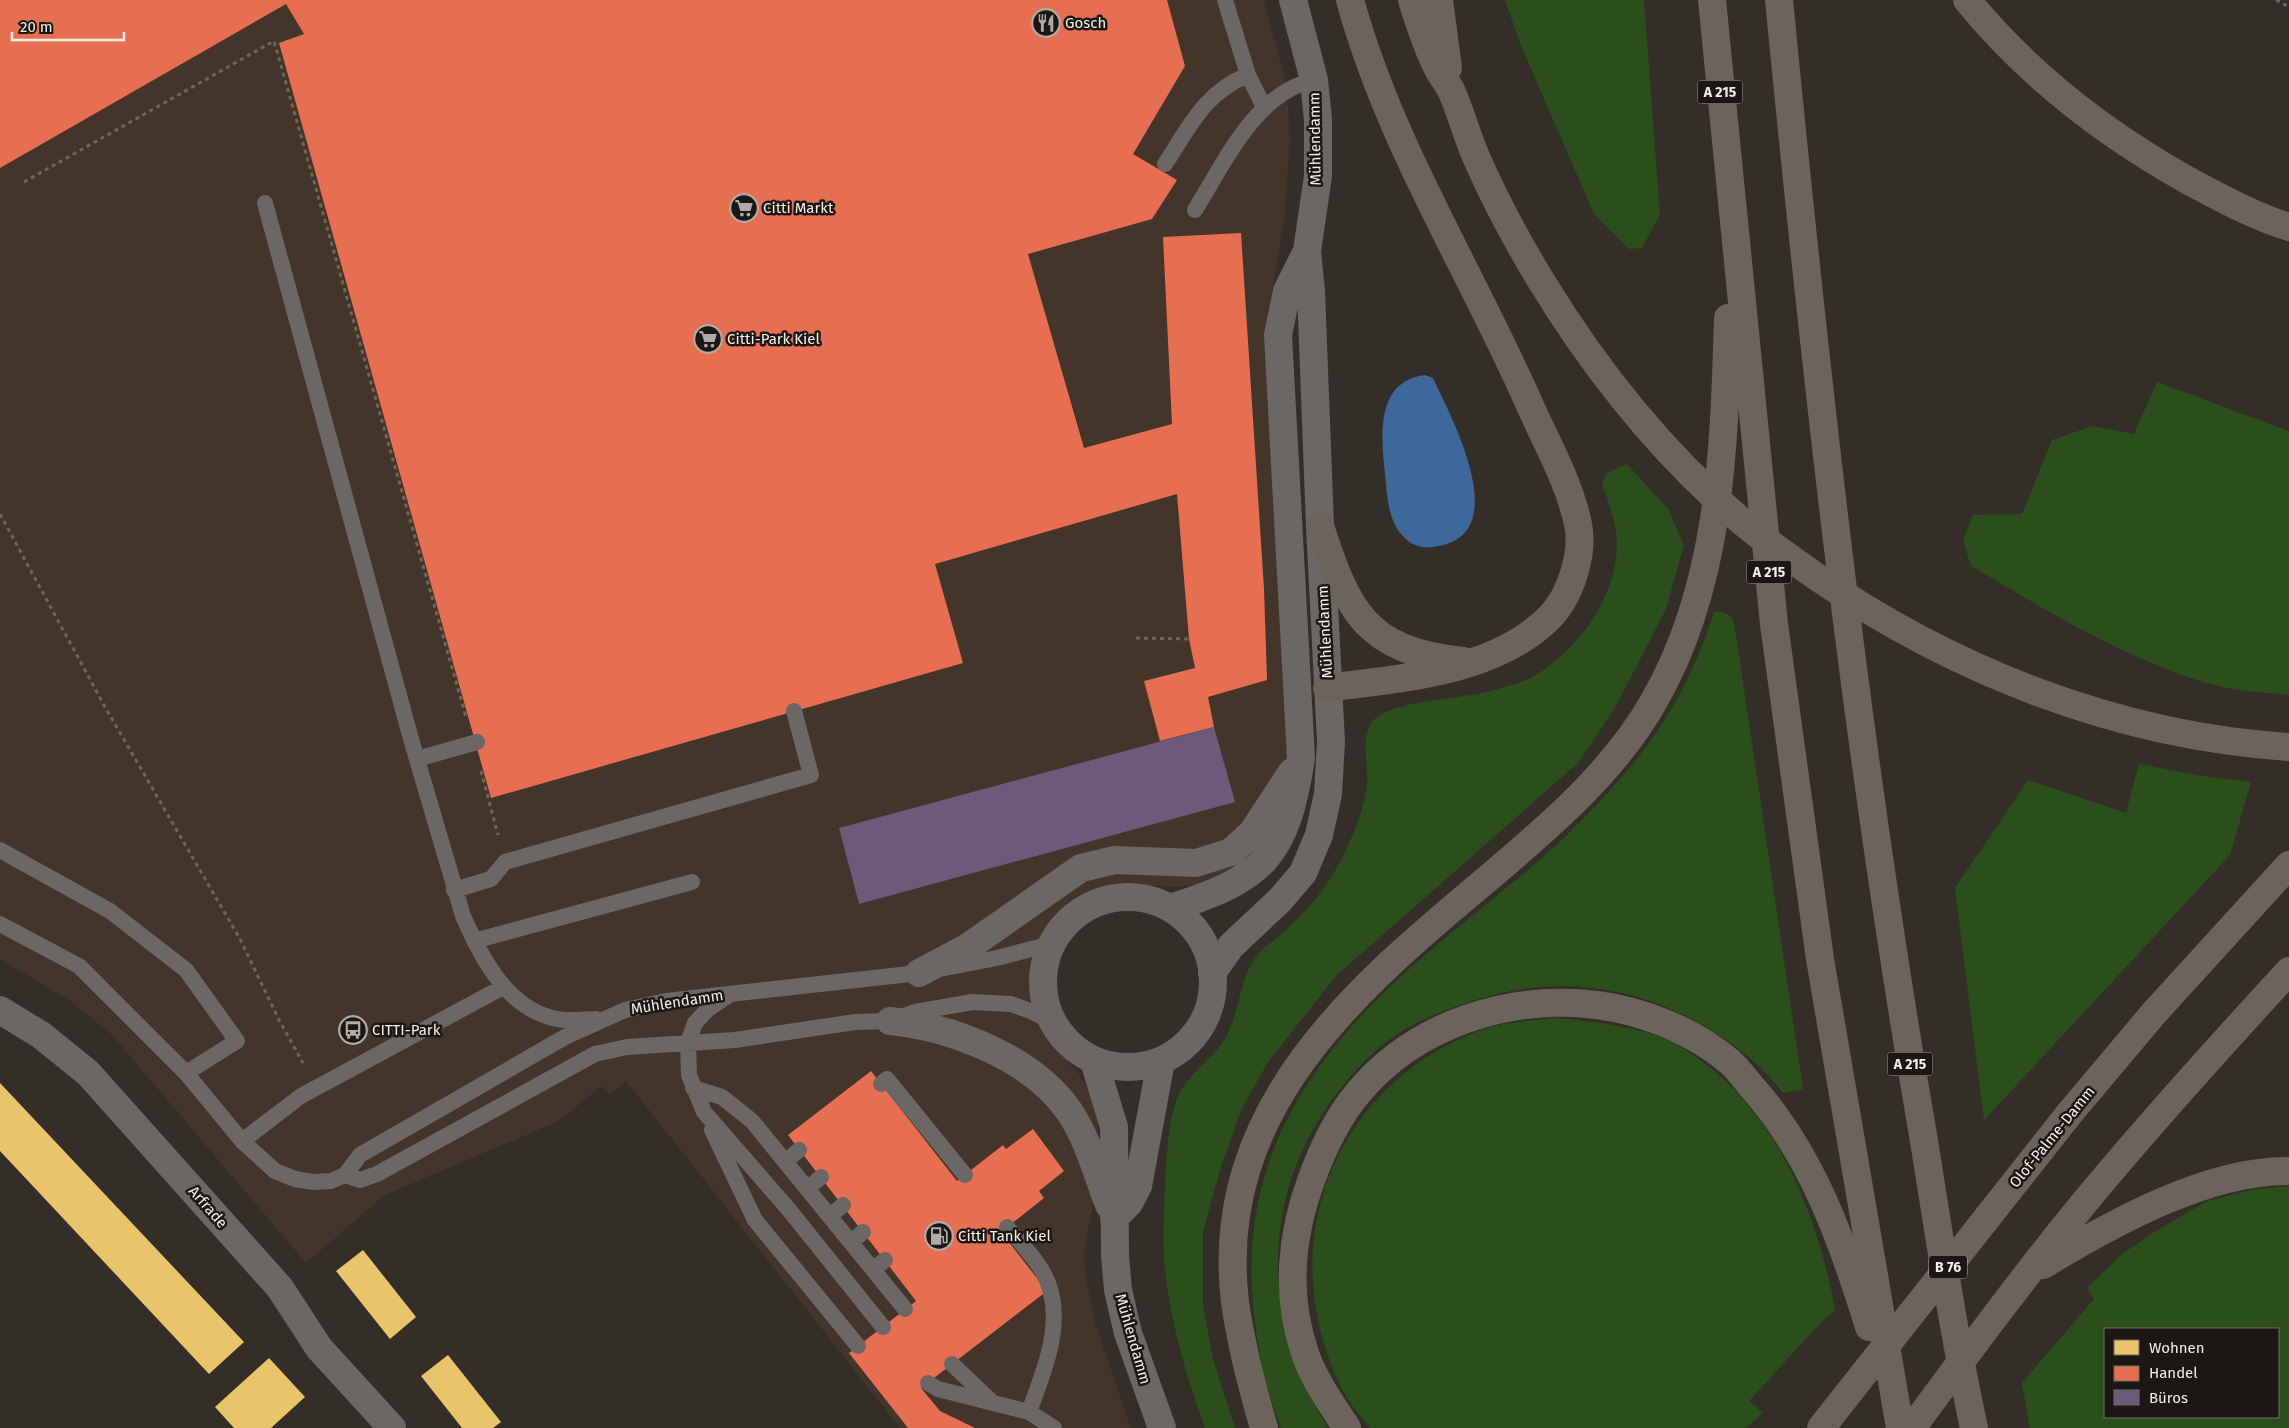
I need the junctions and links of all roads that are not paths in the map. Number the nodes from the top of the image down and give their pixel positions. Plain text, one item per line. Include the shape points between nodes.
1 (1225, 0) edge
2 (1293, 0) edge
3 (1350, 0) edge
4 (1412, 0) edge
5 (1439, 0) edge
6 (1712, 0) edge
7 (1779, 0) edge
8 (1967, 0) edge
9 (1248, 75) junction
10 (1314, 80) junction
11 (1451, 90) junction
12 (1264, 107) junction
13 (1165, 164) dead end
14 (1729, 184) junction
15 (265, 203) dead end
16 (1195, 210) dead end
17 (2289, 227) edge
18 (1307, 251) junction
19 (1320, 526) junction
20 (1469, 662) junction
21 (1328, 688) junction
22 (1298, 701) junction
23 (794, 711) dead end
24 (476, 742) dead end
25 (2279, 746) edge
26 (1301, 758) junction
27 (417, 759) junction
28 (0, 850) edge
29 (2289, 865) edge
30 (692, 882) dead end
31 (454, 890) junction
32 (1170, 908) junction
33 (0, 924) edge
34 (474, 941) junction
35 (1052, 944) junction
36 (2289, 970) edge
37 (919, 973) junction
38 (1212, 973) junction
39 (503, 987) junction
40 (731, 994) junction
41 (0, 1010) edge
42 (603, 1018) junction
43 (890, 1021) junction
44 (1053, 1023) junction
45 (688, 1042) junction
46 (1094, 1061) junction
47 (1161, 1061) junction
48 (186, 1073) junction
49 (881, 1084) dead end
50 (694, 1088) junction
51 (704, 1112) junction
52 (242, 1141) junction
53 (799, 1150) dead end
54 (786, 1162) junction
55 (2289, 1171) edge
56 (965, 1175) dead end
57 (345, 1176) junction
58 (821, 1177) dead end
59 (808, 1188) junction
60 (843, 1205) dead end
61 (830, 1216) junction
62 (1114, 1218) junction
63 (1007, 1227) dead end
64 (2026, 1275) junction
65 (903, 1298) dead end
66 (883, 1327) dead end
67 (858, 1346) dead end
68 (952, 1364) dead end
69 (928, 1383) dead end
70 (995, 1404) junction
71 (1029, 1412) junction
72 (1974, 1421) edge
73 (1820, 1425) edge
74 (392, 1428) edge
75 (1054, 1428) edge
76 (1162, 1428) edge
77 (1264, 1428) edge
78 (1348, 1428) edge
79 (1904, 1428) edge

1 - 9 lane
2 - 10 street, Mühlendamm
3 - 20 highway via 1368,55 1416,174 1496,330 1564,482 1578,525 1579,547 1574,572 1551,616 1517,643
4 - 11 highway via 1438,68
5 - 11 highway
6 - 14 highway, A 215
7 - 72 highway, A 215 via 1803,248 1859,721 1901,1010
8 - 17 highway via 2005,45 2051,87 2110,132 2218,197
9 - 12 lane
9 - 13 lane via 1215,92
10 - 12 lane via 1287,89
10 - 18 street, Mühlendamm via 1318,176
11 - 25 highway via 1476,158 1544,286 1600,368 1674,457 1741,521 1862,606 1915,638 2014,684 2122,719 2216,739
12 - 16 lane
14 - 77 highway via 1728,317 1721,476 1700,588 1682,644 1654,702 1628,740 1594,780 1512,858 1383,968 1306,1054 1275,1102 1254,1145 1241,1191 1234,1242 1235,1299 1242,1344
14 - 79 highway, A 215 via 1774,624 1820,959
15 - 27 lane
18 - 19 street, Mühlendamm
18 - 22 street, Mühlendamm via 1287,290 1278,335
19 - 20 highway via 1336,577 1362,619 1388,641 1408,650
19 - 21 street, Mühlendamm
20 - 21 highway via 1427,674
21 - 22 street via 1311,692
21 - 38 street, Mühlendamm via 1331,742 1328,794 1311,855 1292,888 1241,935
22 - 26 street, Mühlendamm
23 - 31 lane via 811,775 505,862 491,879
24 - 27 lane
26 - 32 street, Mühlendamm via 1296,792 1282,835 1270,855 1242,880
26 - 37 street via 1252,833 1231,852 1196,864 1115,860 1081,868 975,943
27 - 31 lane
28 - 48 lane via 110,911 186,970 237,1041
29 - 73 highway, Olof-Palme-Damm / B 76 via 2154,1013 2069,1114
30 - 34 lane
31 - 34 lane
32 - 35 street via 1137,898 1103,901 1072,918
32 - 38 street via 1199,936 1208,954
33 - 48 lane via 79,966
34 - 39 lane
35 - 37 lane, Mühlendamm via 991,960
35 - 44 street via 1043,976 1046,1008
36 - 64 highway via 2171,1099
37 - 40 lane, Mühlendamm
38 - 47 street via 1213,989 1205,1018 1186,1044
39 - 42 lane via 530,1010 548,1017
39 - 52 lane via 301,1096
40 - 42 lane, Mühlendamm via 666,1001
40 - 45 lane via 695,1023
41 - 74 street, Arfrade via 41,1035 88,1073 280,1288 319,1348
42 - 57 lane, Mühlendamm via 541,1050 360,1155
43 - 44 lane via 936,1008 985,1002 1020,1006
43 - 45 lane via 855,1022 735,1040
43 - 62 street via 915,1023 968,1039 1008,1059 1048,1088 1077,1124
44 - 46 street via 1071,1046
45 - 50 lane via 689,1075
45 - 57 lane via 627,1047 596,1054 377,1174 360,1180
46 - 47 street via 1127,1068
46 - 62 street, Mühlendamm via 1114,1127
47 - 62 street via 1138,1186 1129,1203
48 - 52 lane
49 - 56 lane via 887,1079 948,1162
50 - 51 lane
50 - 54 lane via 709,1091 752,1121
51 - 66 lane via 790,1211
51 - 67 lane via 755,1220
52 - 57 lane via 275,1171 295,1179 331,1181
53 - 54 lane
54 - 59 lane
55 - 64 highway via 2239,1176 2194,1190 2088,1238
58 - 59 lane
59 - 61 lane
60 - 61 lane
61 - 65 lane via 857,1237
62 - 76 street, Mühlendamm via 1115,1268 1122,1310
63 - 71 lane via 1050,1286 1054,1316 1050,1352
64 - 79 highway
68 - 70 lane
69 - 70 lane via 938,1389
70 - 71 lane
71 - 75 lane
78 - 79 highway via 1325,1395 1305,1353 1294,1306 1292,1250 1302,1203 1337,1122 1382,1068 1415,1043 1452,1024 1496,1010 1536,1004 1578,1003 1620,1008 1691,1036 1730,1062 1769,1106 1800,1154 1828,1212

